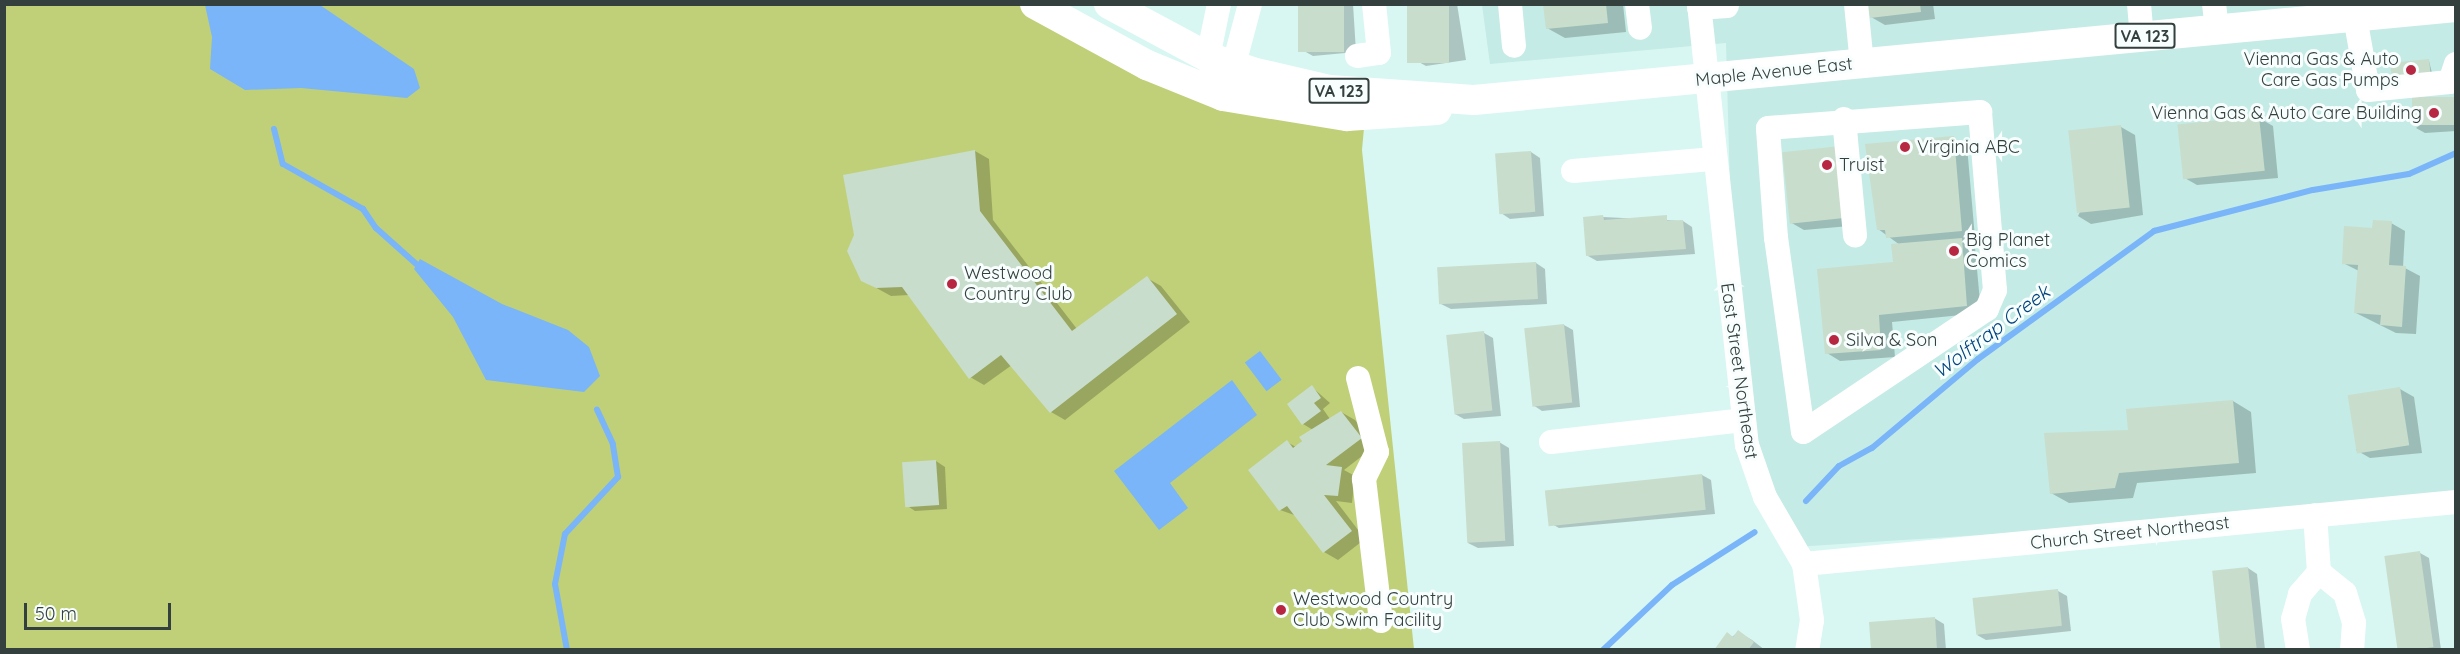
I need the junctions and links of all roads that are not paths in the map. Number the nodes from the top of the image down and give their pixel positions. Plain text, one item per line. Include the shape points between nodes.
1 (1035, 4) edge
2 (1109, 4) edge
3 (1219, 4) edge
4 (1250, 4) edge
5 (1374, 4) edge
6 (1510, 4) edge
7 (1637, 4) edge
8 (1856, 4) edge
9 (2139, 4) edge
10 (1699, 6) edge
11 (1727, 6) dead end
12 (2456, 7) edge
13 (2405, 8) edge
14 (2299, 13) edge
15 (2355, 16) junction
16 (2216, 17) edge
17 (1640, 28) dead end
18 (2142, 37) junction
19 (1514, 46) dead end
20 (1357, 56) dead end
21 (1208, 57) junction
22 (1862, 64) junction
23 (2456, 64) edge
24 (1237, 67) junction
25 (1706, 79) junction
26 (1222, 96) junction
27 (1474, 100) junction
28 (1844, 119) junction
29 (1714, 159) junction
30 (1573, 171) dead end
31 (1855, 235) dead end
32 (1358, 378) dead end
33 (1743, 420) junction
34 (1551, 442) dead end
35 (2456, 501) edge
36 (2315, 515) junction
37 (1804, 564) junction
38 (2319, 572) junction
39 (1381, 621) dead end
40 (1807, 650) edge
41 (2298, 650) edge
42 (2352, 650) edge

1 - 26 main road, VA 123 via 1147,65
2 - 21 main road, Maple Avenue East / VA 123
3 - 21 street
4 - 24 street
5 - 20 street via 1379,53
6 - 19 street
7 - 17 street
8 - 22 street
9 - 18 street
10 - 11 street
10 - 25 street, East Street Northeast
12 - 13 main road, Maple Avenue East / VA 123
13 - 15 main road, Maple Avenue East / VA 123
14 - 15 main road, Maple Avenue East / VA 123
14 - 16 main road, Maple Avenue East / VA 123
15 - 23 street via 2368,90 2450,82
16 - 18 main road, Maple Avenue East / VA 123
18 - 22 main road, Maple Avenue East / VA 123
21 - 24 main road, Maple Avenue East / VA 123
21 - 26 street
22 - 25 main road, Maple Avenue East / VA 123
24 - 26 street
24 - 27 main road, Maple Avenue East / VA 123 via 1330,90
25 - 27 main road, Maple Avenue East / VA 123
25 - 29 street, East Street Northeast
26 - 27 main road, VA 123 via 1275,107 1386,117
28 - 28 street via 1768,128 1776,238 1803,432 1987,309 1995,290 1980,112
28 - 31 street
29 - 30 street
29 - 33 street, East Street Northeast
32 - 39 street via 1377,452 1364,478
33 - 34 street
33 - 37 street, East Street Northeast via 1754,473
35 - 36 street, Church Street Northeast
36 - 37 street, Church Street Northeast
36 - 38 street
37 - 40 street, East Street Northeast via 1812,620
38 - 41 street via 2300,594 2293,619
38 - 42 street via 2345,592 2354,623

